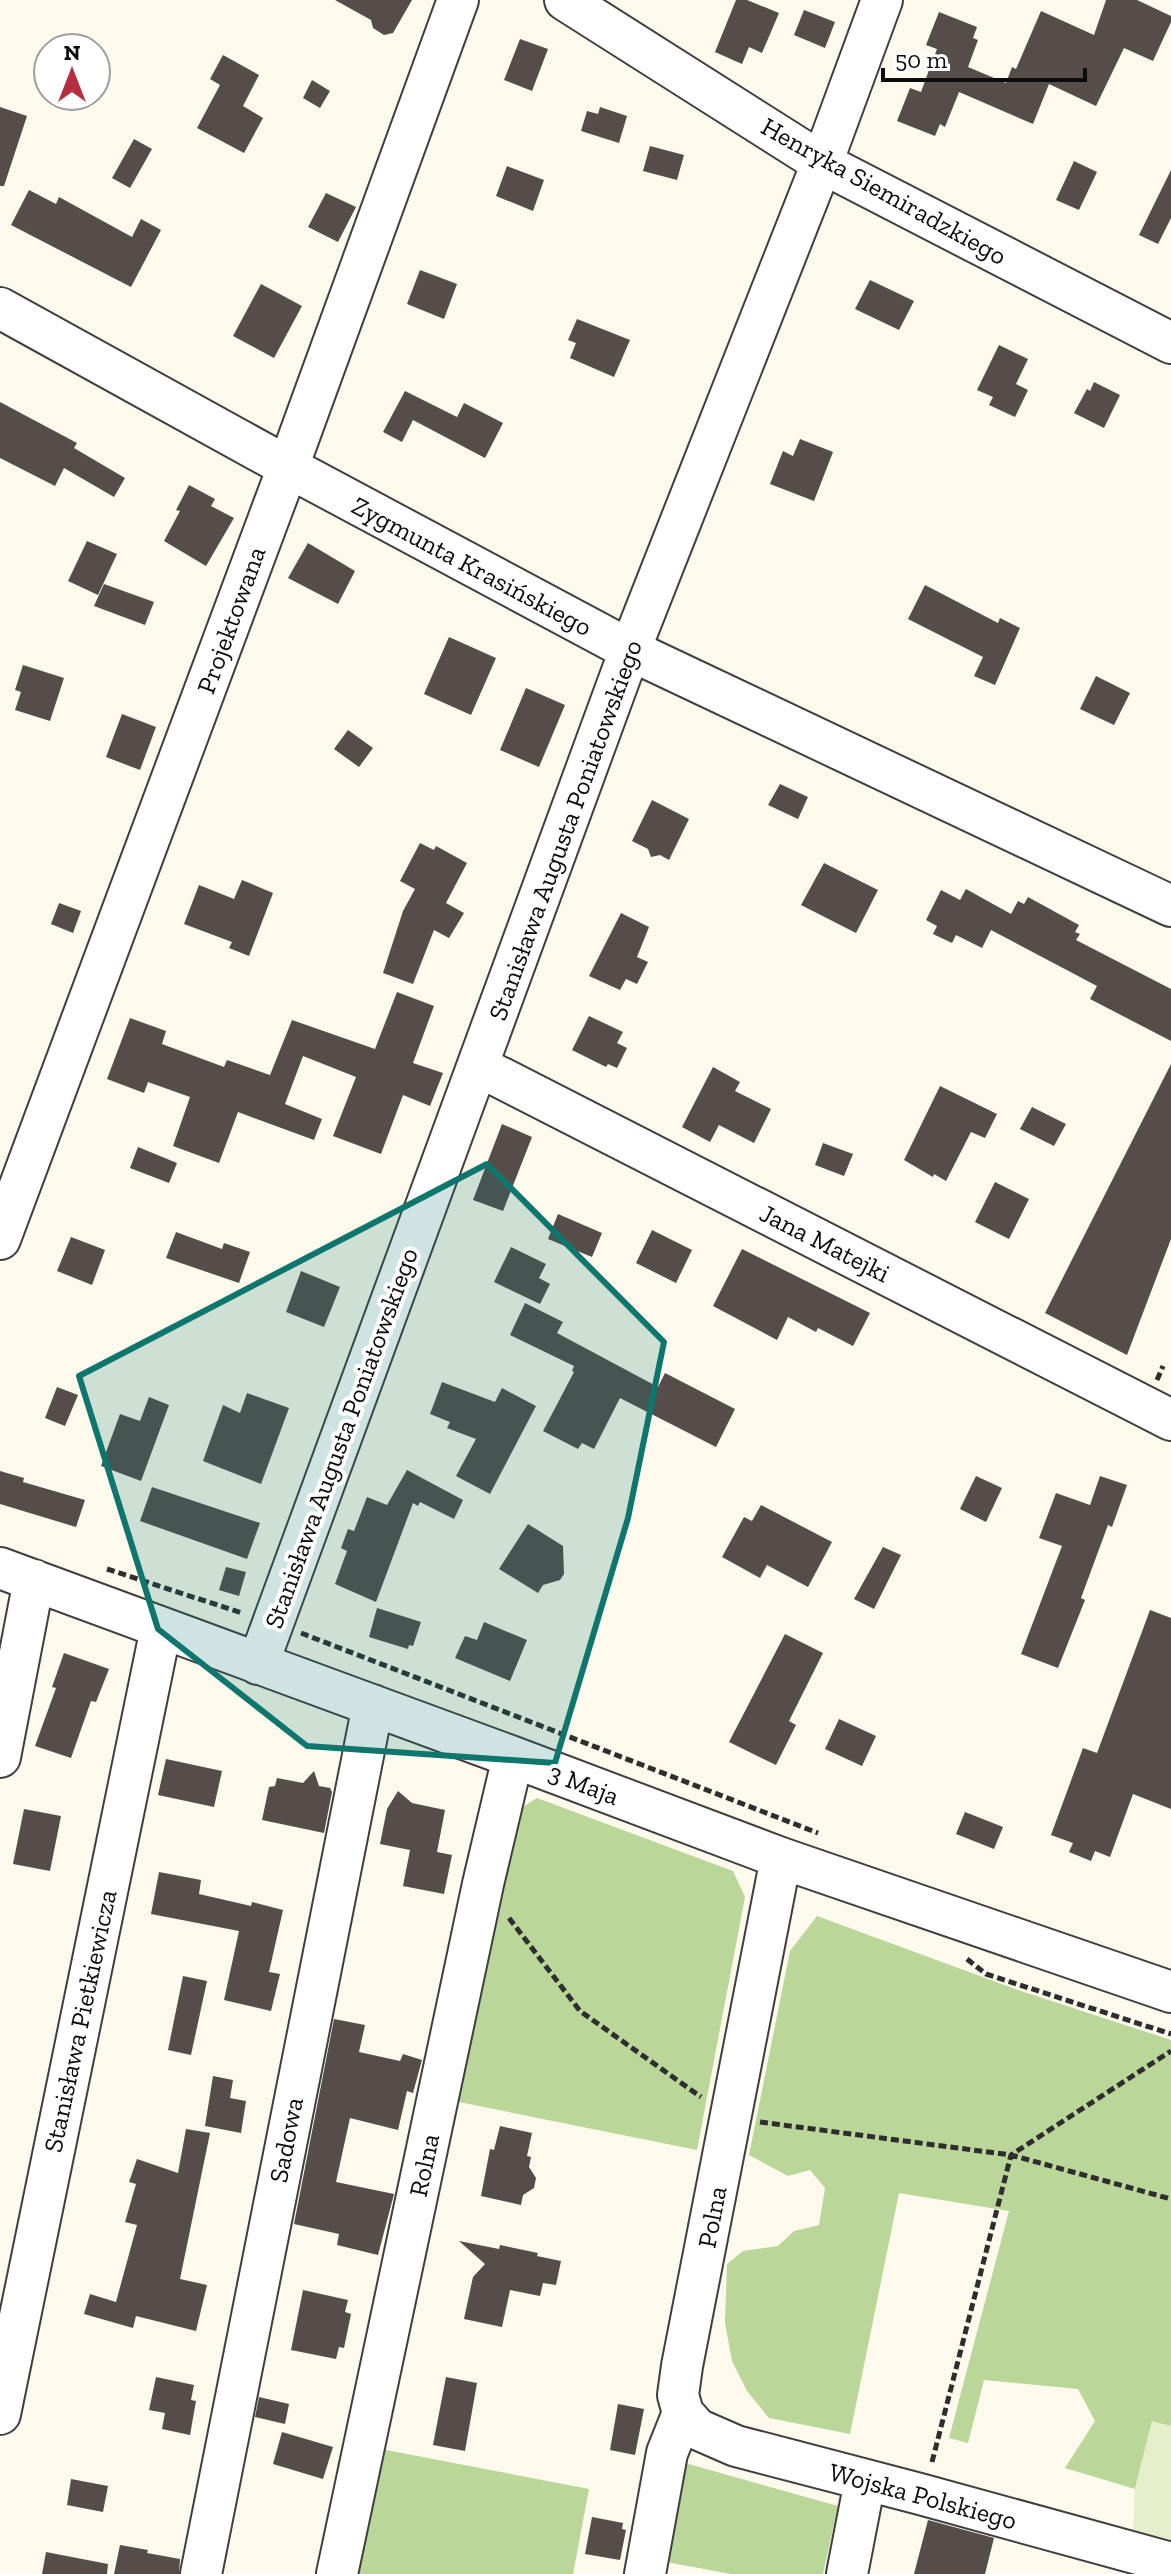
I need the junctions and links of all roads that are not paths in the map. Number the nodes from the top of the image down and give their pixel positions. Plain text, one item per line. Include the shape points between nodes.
1 (458, 0) edge
2 (565, 0) edge
3 (882, 0) edge
4 (822, 163) junction
5 (0, 308) edge
6 (1171, 343) edge
7 (288, 467) junction
8 (630, 650) junction
9 (1171, 906) edge
10 (478, 1066) junction
11 (0, 1239) edge
12 (1171, 1420) edge
13 (17, 1574) edge
14 (161, 1628) junction
15 (258, 1664) junction
16 (373, 1705) junction
17 (0, 1757) edge
18 (513, 1757) junction
19 (781, 1858) junction
20 (1171, 1992) edge
21 (683, 2413) junction
22 (0, 2414) edge
23 (865, 2481) junction
24 (1171, 2563) edge
25 (201, 2574) edge
26 (337, 2574) edge
27 (645, 2574) edge
28 (847, 2574) edge

1 - 7 street, Projektowana
2 - 4 street, Henryka Siemiradzkiego
3 - 4 street, Stanisława Augusta Poniatowskiego
4 - 6 street, Henryka Siemiradzkiego
4 - 8 street, Stanisława Augusta Poniatowskiego
5 - 7 street, Zygmunta Krasińskiego
7 - 8 street, Zygmunta Krasińskiego
7 - 11 street, Projektowana
8 - 9 street, Zygmunta Krasińskiego
8 - 10 street, Stanisława Augusta Poniatowskiego
10 - 12 street, Jana Matejki
10 - 15 street, Stanisława Augusta Poniatowskiego
13 - 14 street, 3 Maja
13 - 17 street
14 - 15 street, 3 Maja
14 - 22 street, Stanisława Pietkiewicza
15 - 16 street, 3 Maja
16 - 18 street, 3 Maja
16 - 25 street, Sadowa
18 - 19 street, 3 Maja
18 - 26 street, Rolna
19 - 20 street, 3 Maja
19 - 21 street, Polna via 682,2366 678,2395
21 - 23 street, Wojska Polskiego via 697,2429 736,2446
21 - 27 street, Polna via 667,2453
23 - 24 street, Wojska Polskiego
23 - 28 street

